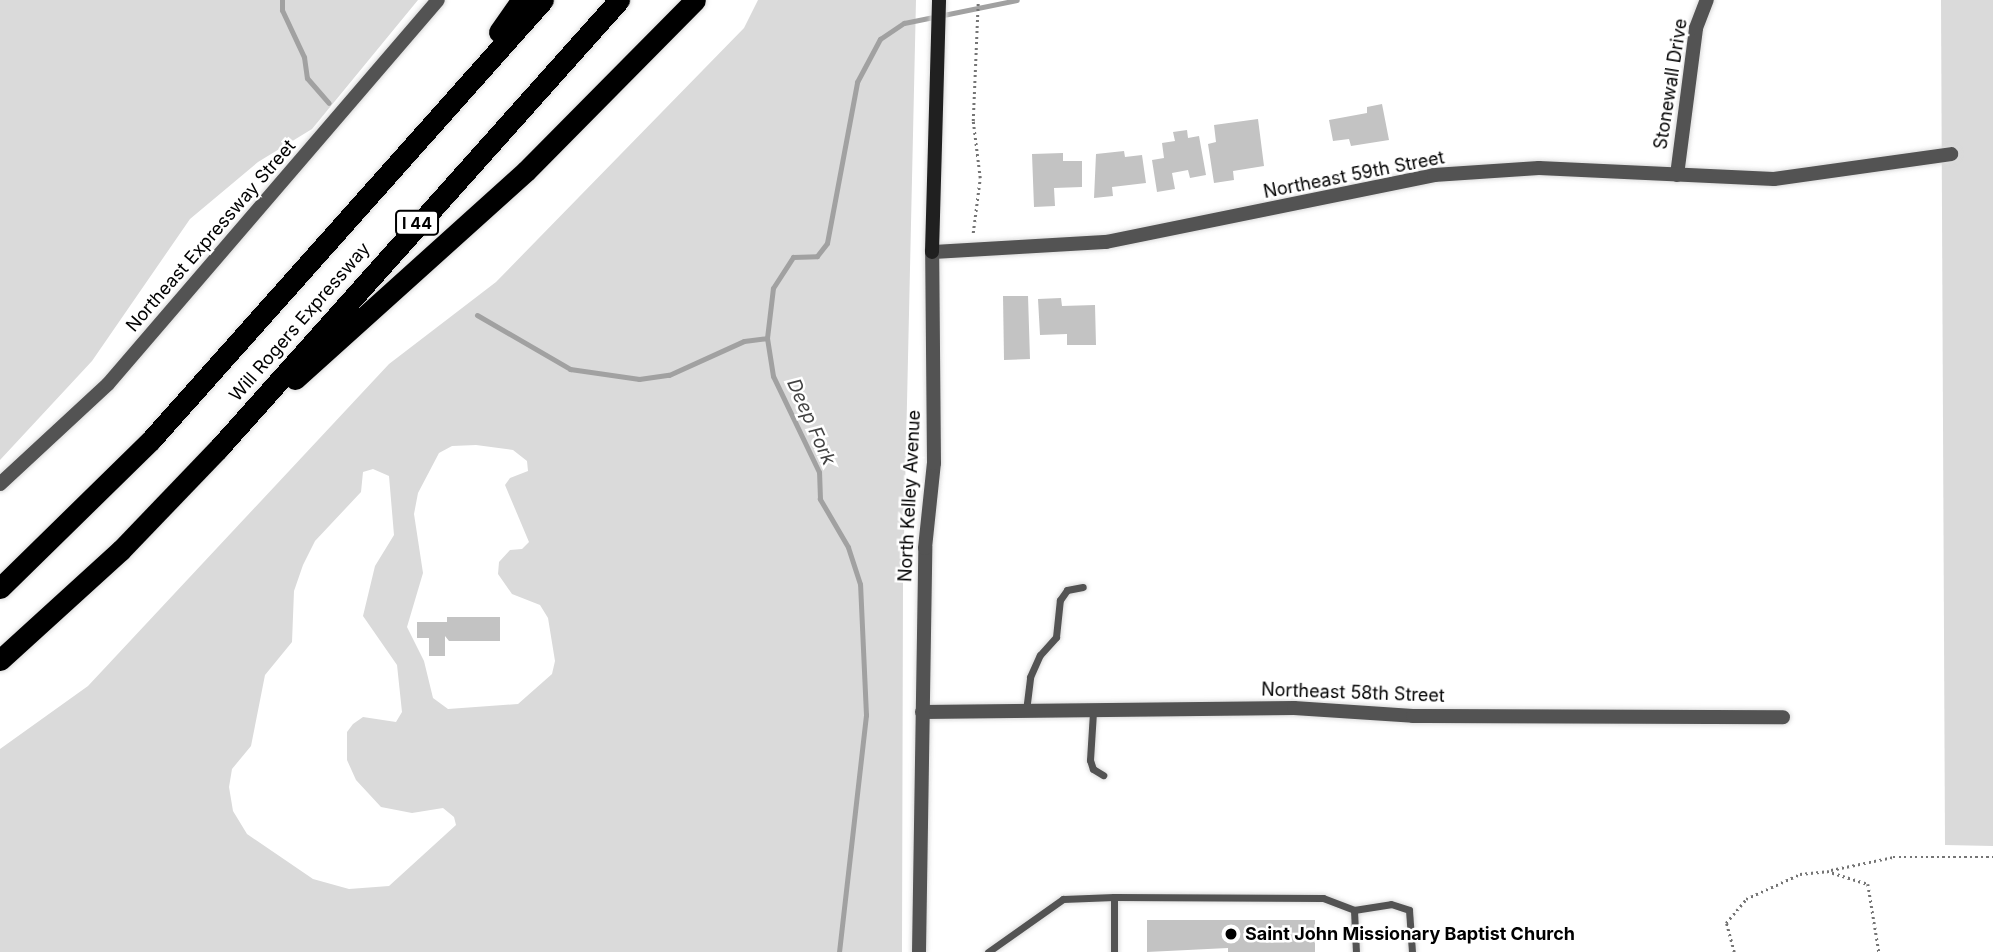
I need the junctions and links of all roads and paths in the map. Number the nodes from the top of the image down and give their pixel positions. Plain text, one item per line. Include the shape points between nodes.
1 (438, 0) edge
2 (521, 0) edge
3 (543, 0) edge
4 (619, 0) edge
5 (695, 0) edge
6 (939, 0) edge
7 (978, 0) edge
8 (1707, 0) edge
9 (449, 106) junction
10 (1951, 154) dead end
11 (1677, 175) junction
12 (969, 251) junction
13 (932, 252) junction
14 (218, 449) junction
15 (0, 484) edge
16 (1083, 587) dead end
17 (0, 588) edge
18 (0, 660) edge
19 (1026, 711) junction
20 (922, 712) junction
21 (1093, 712) junction
22 (1783, 717) dead end
23 (1103, 775) dead end
24 (1993, 857) edge
25 (1827, 871) junction
26 (1114, 897) junction
27 (1354, 910) junction
28 (919, 952) edge
29 (988, 952) edge
30 (1114, 952) edge
31 (1356, 952) edge
32 (1412, 952) edge
33 (1734, 952) edge
34 (1879, 952) edge

1 - 15 street, Northeast Expressway Street via 108,384
2 - 9 highway
3 - 9 highway, Will Rogers Expressway
4 - 14 highway, Will Rogers Expressway / I 44
5 - 14 highway via 526,171
6 - 13 main road, North Kelley Avenue
7 - 12 path via 973,121 980,201
8 - 11 street, Stonewall Drive via 1696,28
9 - 17 highway, Will Rogers Expressway via 151,440
10 - 11 street, Northeast 59th Street via 1774,179
11 - 12 street, Northeast 59th Street via 1539,167 1434,175 1119,240
12 - 13 street, Northeast 59th Street
13 - 20 street, North Kelley Avenue via 934,463 925,548
14 - 18 highway, Will Rogers Expressway via 121,550
16 - 19 lane via 1068,590 1060,600 1056,637 1040,655 1030,677
19 - 20 street, Northeast 58th Street
19 - 21 street, Northeast 58th Street
20 - 28 street, North Kelley Avenue
21 - 22 street, Northeast 58th Street via 1294,708 1413,716
21 - 23 lane via 1090,760 1093,769
24 - 25 path via 1893,857
25 - 33 path via 1800,874 1746,899 1726,923
25 - 34 path via 1868,884
26 - 27 lane via 1323,898
26 - 29 lane via 1063,899
26 - 30 lane
27 - 31 lane
27 - 32 lane via 1391,904 1409,910

